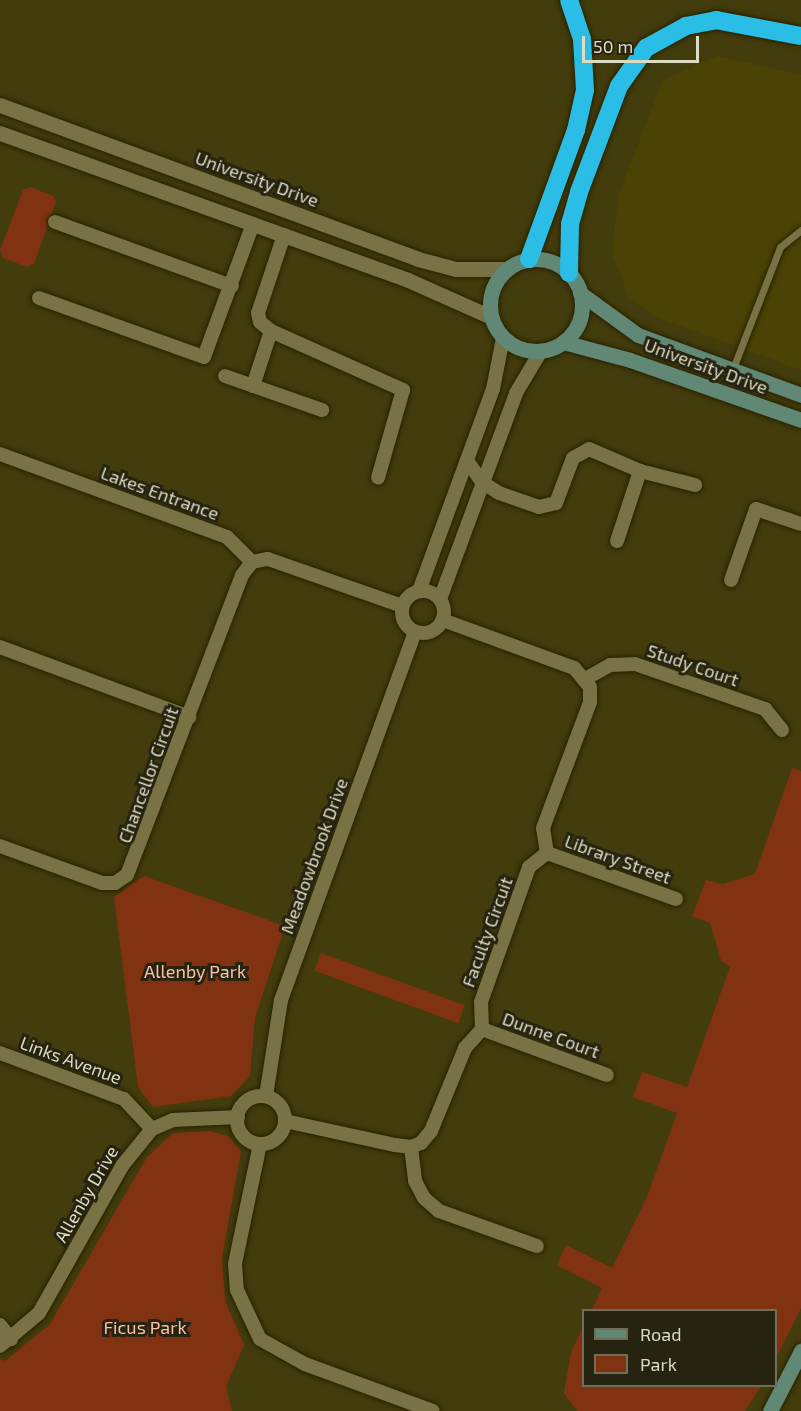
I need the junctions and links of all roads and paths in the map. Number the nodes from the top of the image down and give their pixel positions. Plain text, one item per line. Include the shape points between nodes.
1 (569, 0) edge
2 (801, 36) edge
3 (0, 105) edge
4 (0, 133) edge
5 (55, 222) dead end
6 (253, 224) junction
7 (801, 230) edge
8 (284, 235) junction
9 (528, 259) junction
10 (505, 269) junction
11 (569, 273) junction
12 (232, 286) junction
13 (580, 293) junction
14 (39, 298) dead end
15 (491, 317) junction
16 (271, 332) junction
17 (503, 338) junction
18 (563, 342) junction
19 (541, 351) junction
20 (732, 371) junction
21 (225, 376) dead end
22 (253, 386) junction
23 (801, 395) edge
24 (322, 410) dead end
25 (801, 420) edge
26 (0, 454) edge
27 (468, 462) junction
28 (640, 471) junction
29 (378, 478) dead end
30 (482, 482) junction
31 (695, 485) dead end
32 (800, 521) edge
33 (617, 541) dead end
34 (252, 562) junction
35 (731, 580) dead end
36 (418, 591) junction
37 (440, 599) junction
38 (402, 606) junction
39 (443, 620) junction
40 (415, 632) junction
41 (0, 647) edge
42 (585, 679) junction
43 (189, 717) junction
44 (782, 730) dead end
45 (0, 846) edge
46 (547, 853) junction
47 (676, 899) dead end
48 (482, 1029) junction
49 (0, 1053) edge
50 (607, 1075) dead end
51 (266, 1096) junction
52 (237, 1117) junction
53 (285, 1121) junction
54 (152, 1129) junction
55 (260, 1144) junction
56 (411, 1147) junction
57 (537, 1246) dead end
58 (0, 1325) edge
59 (5, 1342) edge
60 (801, 1351) edge
61 (433, 1411) edge
62 (770, 1411) edge

1 - 9 highway via 582,39 585,90 576,130
2 - 11 highway via 716,20 673,31 646,48 619,86 579,192 570,224
3 - 10 street, University Drive via 418,259 456,269
4 - 6 street
5 - 12 street
6 - 8 street
6 - 12 street
7 - 20 lane via 780,247
8 - 15 street via 408,280
8 - 16 street via 258,313 260,322
9 - 10 main road
9 - 11 main road via 543,259
10 - 15 main road via 491,291
11 - 13 main road
12 - 14 street via 204,357
13 - 18 main road via 579,320
13 - 20 main road, University Drive via 638,334
15 - 17 main road
16 - 22 street
16 - 29 street via 403,390
17 - 19 main road via 527,350
17 - 27 street via 494,389
18 - 19 main road
18 - 25 main road, University Drive via 621,356
19 - 30 street via 516,393
20 - 23 main road, University Drive
21 - 22 street
22 - 24 street
26 - 34 street, Lakes Entrance via 227,537
27 - 30 street
27 - 36 street
28 - 30 street via 589,449 579,451 561,495 548,508 499,493
28 - 31 street
28 - 33 street
30 - 37 street
32 - 35 street via 756,509
34 - 38 street via 268,559
34 - 43 street, Chancellor Circuit via 242,575
36 - 37 street
36 - 38 street
37 - 39 street
38 - 40 street via 403,620
39 - 40 street via 430,632
39 - 42 street via 574,668
40 - 51 street, Meadowbrook Drive via 281,1000
41 - 43 street
42 - 44 street, Study Court via 610,665 635,664 765,709
42 - 46 street via 590,702 543,828
43 - 45 street, Chancellor Circuit via 136,860 115,883 102,883
46 - 47 street, Library Street
46 - 48 street, Faculty Circuit via 529,867 481,1002
48 - 50 street, Dunne Court
48 - 56 street via 465,1048 431,1131
49 - 54 street, Links Avenue via 124,1099
51 - 52 street via 250,1099
51 - 53 street via 282,1108
52 - 54 street via 173,1120
52 - 55 street via 246,1138
53 - 55 street via 280,1135
53 - 56 street
54 - 59 street, Allenby Drive via 122,1166 39,1313
55 - 61 street via 235,1264 237,1290 260,1339 305,1364
56 - 57 street via 415,1181 424,1198 439,1211
58 - 59 street
60 - 62 main road

